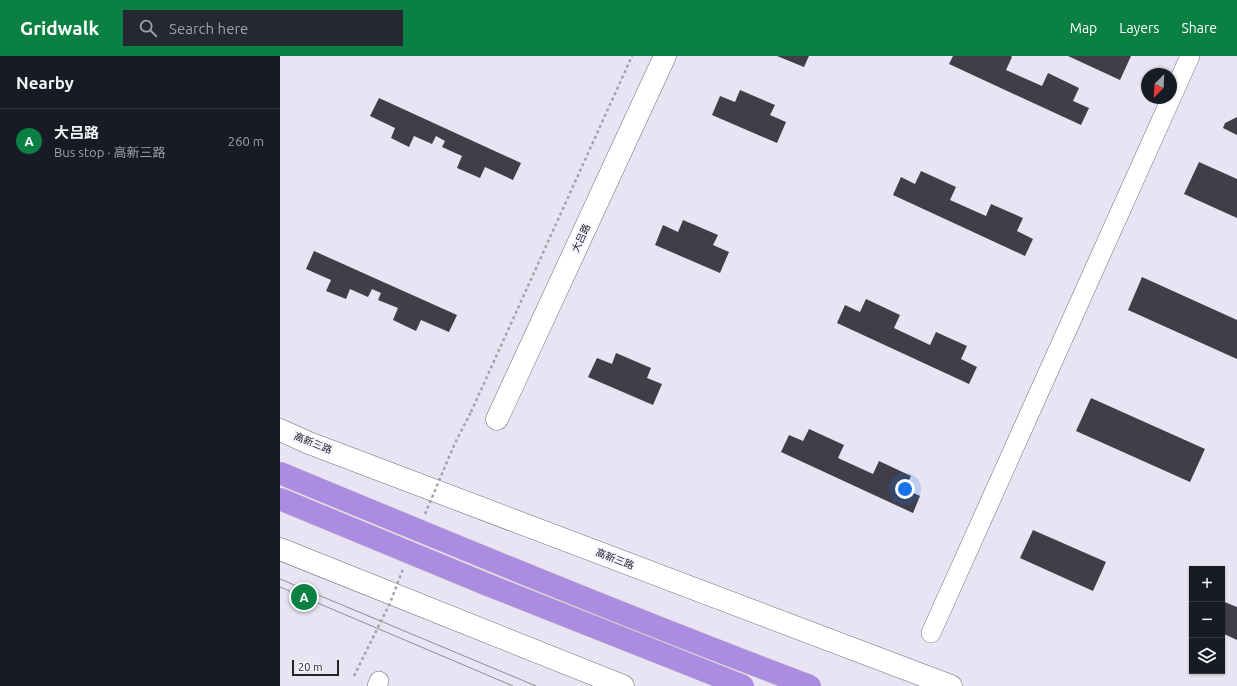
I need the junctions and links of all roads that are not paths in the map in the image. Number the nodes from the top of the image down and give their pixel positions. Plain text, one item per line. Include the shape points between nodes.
1 (665, 56) edge
2 (1190, 56) edge
3 (497, 420) dead end
4 (280, 430) edge
5 (280, 473) edge
6 (280, 499) edge
7 (280, 549) edge
8 (931, 633) dead end
9 (623, 686) edge
10 (743, 686) edge
11 (810, 686) edge
12 (951, 686) edge

1 - 3 main road, 大吕路
2 - 8 street
4 - 12 main road, 高新三路
5 - 11 highway, bridge via 496,563
6 - 10 highway, bridge
7 - 9 main road

